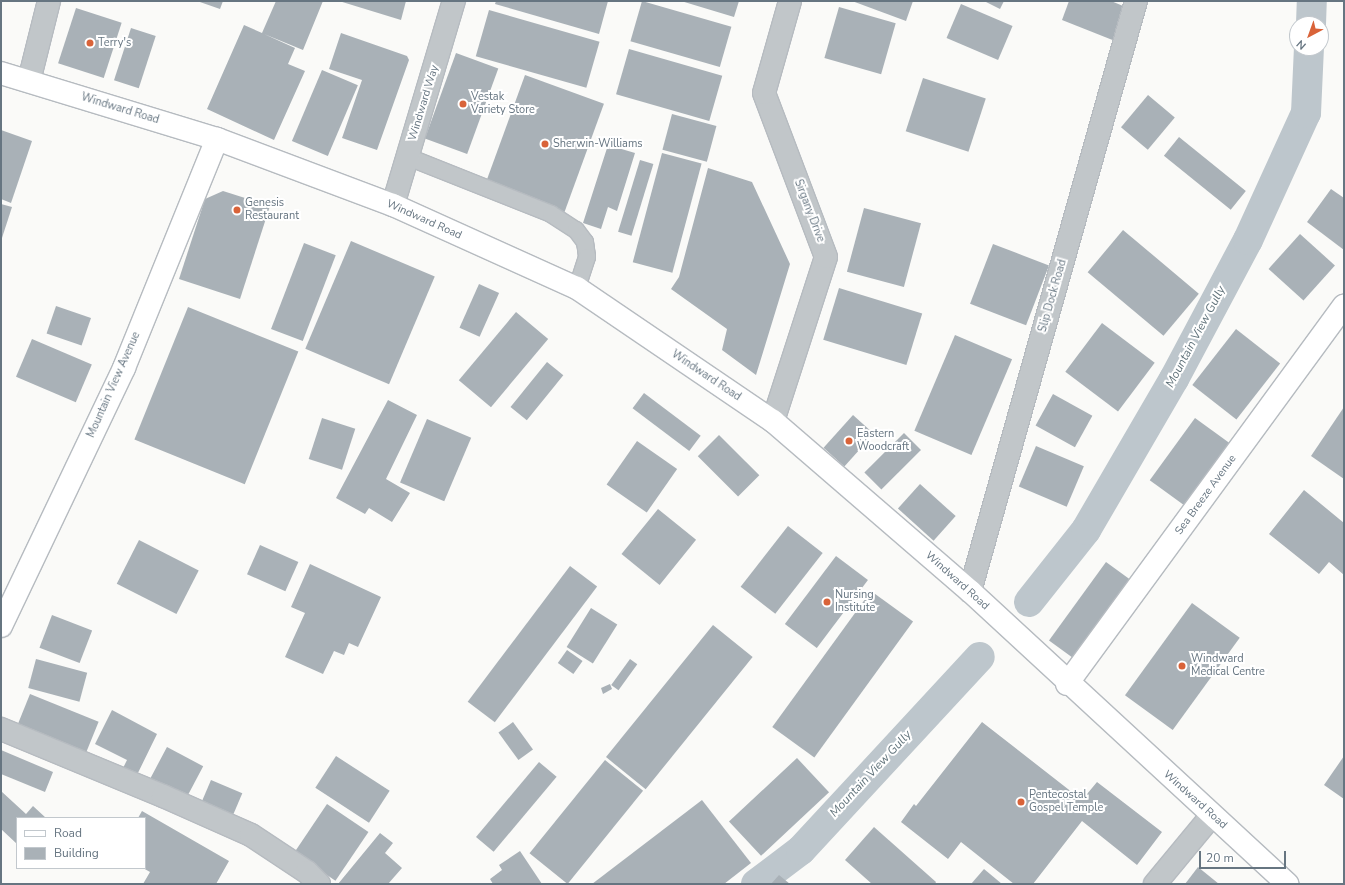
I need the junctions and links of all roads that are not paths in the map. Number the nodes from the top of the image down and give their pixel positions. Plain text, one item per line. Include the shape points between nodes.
1 (49, 1) edge
2 (454, 1) edge
3 (790, 1) edge
4 (1136, 1) edge
5 (1, 73) edge
6 (29, 82) junction
7 (217, 139) junction
8 (408, 157) junction
9 (393, 205) junction
10 (576, 288) junction
11 (1344, 306) edge
12 (772, 421) junction
13 (970, 592) junction
14 (1, 626) edge
15 (1067, 684) junction
16 (1, 729) edge
17 (1212, 815) junction
18 (319, 884) edge
19 (1155, 884) edge
20 (1287, 884) edge

1 - 6 street
2 - 8 street, Windward Way
3 - 12 street, Sirgany Drive via 764,93 826,257
4 - 13 street, Slip Dock Road
5 - 6 main road, Windward Road
6 - 7 main road, Windward Road
7 - 9 main road, Windward Road
7 - 14 main road, Mountain View Avenue via 124,368
8 - 9 street, Windward Way
8 - 10 lane via 551,214 576,230 585,242 587,257
9 - 10 main road, Windward Road
10 - 12 main road, Windward Road
11 - 15 main road, Sea Breeze Avenue
12 - 13 main road, Windward Road
13 - 15 main road, Windward Road
15 - 17 main road, Windward Road
16 - 18 street via 251,835 307,872
17 - 19 street
17 - 20 main road, Windward Road

